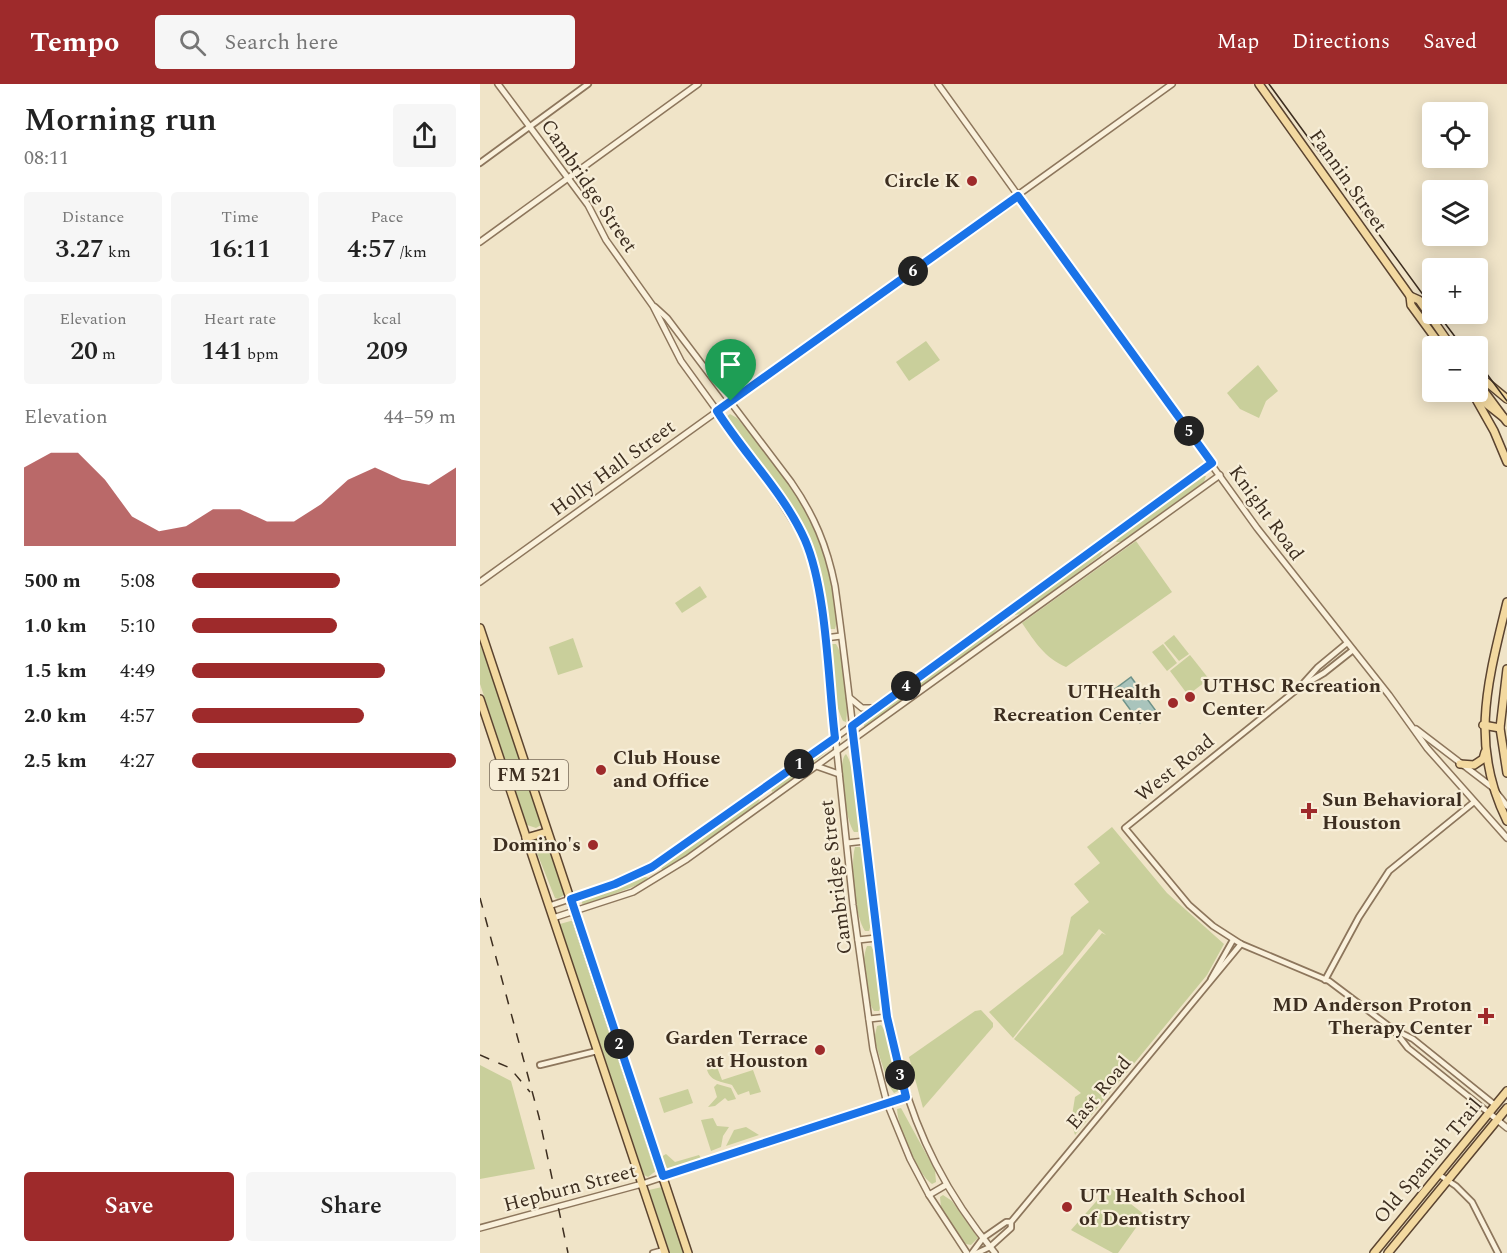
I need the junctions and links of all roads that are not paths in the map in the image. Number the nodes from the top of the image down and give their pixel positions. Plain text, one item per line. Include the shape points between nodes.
1 (498, 84) edge
2 (588, 84) edge
3 (698, 84) edge
4 (938, 84) edge
5 (1172, 84) edge
6 (1259, 84) edge
7 (530, 127) junction
8 (480, 163) edge
9 (567, 179) junction
10 (1018, 196) junction
11 (480, 242) edge
12 (1410, 296) junction
13 (653, 306) junction
14 (1434, 336) edge
15 (1444, 336) edge
16 (1488, 383) edge
17 (1488, 396) edge
18 (1507, 399) edge
19 (731, 401) junction
20 (1478, 402) edge
21 (1484, 402) edge
22 (717, 411) junction
23 (1507, 421) edge
24 (1507, 462) edge
25 (1212, 463) junction
26 (1220, 475) junction
27 (1104, 542) junction
28 (1112, 553) junction
29 (480, 582) edge
30 (1507, 602) edge
31 (1007, 613) junction
32 (1012, 624) junction
33 (480, 628) edge
34 (841, 636) junction
35 (825, 638) junction
36 (1347, 643) junction
37 (1353, 650) junction
38 (1507, 669) edge
39 (1300, 687) junction
40 (849, 698) junction
41 (480, 699) edge
42 (879, 706) junction
43 (1408, 722) junction
44 (852, 726) junction
45 (1483, 726) junction
46 (1500, 728) junction
47 (835, 738) junction
48 (854, 741) junction
49 (1485, 752) junction
50 (837, 754) junction
51 (1460, 764) junction
52 (817, 767) junction
53 (1507, 773) edge
54 (839, 774) junction
55 (1492, 787) junction
56 (762, 791) junction
57 (769, 801) junction
58 (1474, 802) junction
59 (1507, 806) edge
60 (1507, 821) edge
61 (547, 832) junction
62 (526, 838) junction
63 (1507, 838) edge
64 (866, 842) junction
65 (847, 843) junction
66 (652, 867) junction
67 (660, 878) junction
68 (571, 899) junction
69 (549, 906) junction
70 (575, 911) junction
71 (553, 918) junction
72 (876, 938) junction
73 (858, 940) junction
74 (1233, 940) junction
75 (1241, 944) junction
76 (1325, 980) junction
77 (1209, 983) junction
78 (887, 1017) junction
79 (869, 1019) junction
80 (1394, 1030) junction
81 (597, 1051) junction
82 (540, 1065) dead end
83 (1507, 1091) edge
84 (906, 1097) junction
85 (887, 1103) junction
86 (1495, 1106) junction
87 (1506, 1112) edge
88 (1489, 1113) junction
89 (1498, 1121) junction
90 (1507, 1128) edge
91 (1437, 1173) junction
92 (663, 1176) junction
93 (1447, 1181) junction
94 (642, 1184) junction
95 (945, 1185) junction
96 (929, 1195) junction
97 (1011, 1222) junction
98 (480, 1228) edge
99 (983, 1239) junction
100 (990, 1247) junction
101 (664, 1252) edge
102 (653, 1253) edge
103 (688, 1253) edge
104 (967, 1253) edge
105 (972, 1253) edge
106 (977, 1253) edge
107 (995, 1253) edge
108 (1374, 1253) edge
109 (1388, 1253) edge
110 (1498, 1253) edge

1 - 7 street, Cambridge Street
2 - 7 street
3 - 9 street
4 - 10 street, Knight Road
5 - 10 street, Holly Hall Street
6 - 12 main road, Fannin Street
7 - 8 street
7 - 9 street, Cambridge Street
9 - 11 street
9 - 13 street, Cambridge Street
10 - 19 street, Holly Hall Street
10 - 25 street, Knight Road
12 - 14 main road, Fannin Street via 1411,305
12 - 15 main road, Fannin Street via 1419,300
13 - 19 street, Cambridge Street via 667,318
13 - 22 street, Cambridge Street via 681,362
16 - 18 main road
17 - 23 main road
19 - 22 street, Holly Hall Street
19 - 34 street, Cambridge Street via 808,506 820,532 835,586
20 - 24 main road
21 - 23 main road
22 - 29 street, Holly Hall Street
22 - 35 street, Cambridge Street via 805,540 816,578
25 - 26 street, Knight Road
25 - 27 street
26 - 28 street
26 - 36 street, Knight Road
27 - 28 street
27 - 31 street
28 - 32 street
30 - 45 main road
31 - 32 street
31 - 42 street
32 - 48 street
33 - 61 main road, FM 521
34 - 35 street
34 - 40 street, Cambridge Street
35 - 47 street, Cambridge Street
36 - 37 street, Knight Road
36 - 39 street, West Road
37 - 39 street, West Road
37 - 43 street, Knight Road
38 - 46 main road
39 - 74 street, West Road via 1125,828 1189,905
40 - 42 street via 862,708
40 - 44 street, Cambridge Street
41 - 62 main road, FM 521
42 - 44 street
43 - 51 street, Knight Road
43 - 58 street, Knight Road
44 - 47 street
44 - 48 street, Cambridge Street
45 - 46 main road
45 - 49 main road
46 - 53 main road
47 - 50 street, Cambridge Street
47 - 56 street
48 - 50 street
48 - 64 street, Cambridge Street
49 - 51 main road via 1474,765
49 - 55 main road
50 - 52 street
50 - 54 street, Cambridge Street
51 - 55 street, Knight Road
52 - 54 street
52 - 57 street
54 - 65 street, Cambridge Street
55 - 59 street, Knight Road
55 - 60 main road
56 - 57 street
56 - 66 street
57 - 67 street
58 - 63 street, Knight Road
58 - 76 street via 1389,871
61 - 62 main road
61 - 68 main road, FM 521
62 - 69 main road, FM 521
64 - 65 street
64 - 72 street, Cambridge Street
65 - 73 street, Cambridge Street
66 - 67 street
66 - 68 street
67 - 70 street via 633,892
68 - 69 street
68 - 70 main road, FM 521
69 - 71 main road, FM 521
70 - 71 street
70 - 92 main road, FM 521
71 - 81 main road, FM 521
72 - 73 street
72 - 78 street, Cambridge Street
73 - 79 street, Cambridge Street
74 - 75 street
74 - 77 street, East Road
75 - 76 street
75 - 77 street, East Road
76 - 80 street
77 - 97 street, East Road
78 - 79 street
78 - 84 street, Cambridge Street
79 - 85 street, Cambridge Street
80 - 86 street via 1413,1039
80 - 88 street via 1413,1052
81 - 82 street
81 - 94 main road, FM 521
83 - 86 main road, Old Spanish Trail
84 - 85 street, Hepburn Street
84 - 95 street, Cambridge Street
85 - 92 street, Hepburn Street
85 - 96 street, Cambridge Street
86 - 87 street
86 - 88 main road, Old Spanish Trail
87 - 89 main road, Old Spanish Trail
88 - 89 street
88 - 91 main road, Old Spanish Trail
89 - 90 street
89 - 93 main road, Old Spanish Trail
91 - 93 street
91 - 108 main road, Old Spanish Trail
92 - 94 street, Hepburn Street
92 - 103 main road, FM 521
93 - 109 main road, Old Spanish Trail
93 - 110 street via 1473,1204
94 - 98 street, Hepburn Street
94 - 101 main road, FM 521
95 - 96 street
95 - 99 street, Cambridge Street
96 - 104 street, Cambridge Street
97 - 99 street, East Road
97 - 100 street, East Road via 1011,1228
99 - 100 street, Cambridge Street
99 - 105 street, East Road
100 - 106 street, East Road
100 - 107 street, Cambridge Street
101 - 102 street

